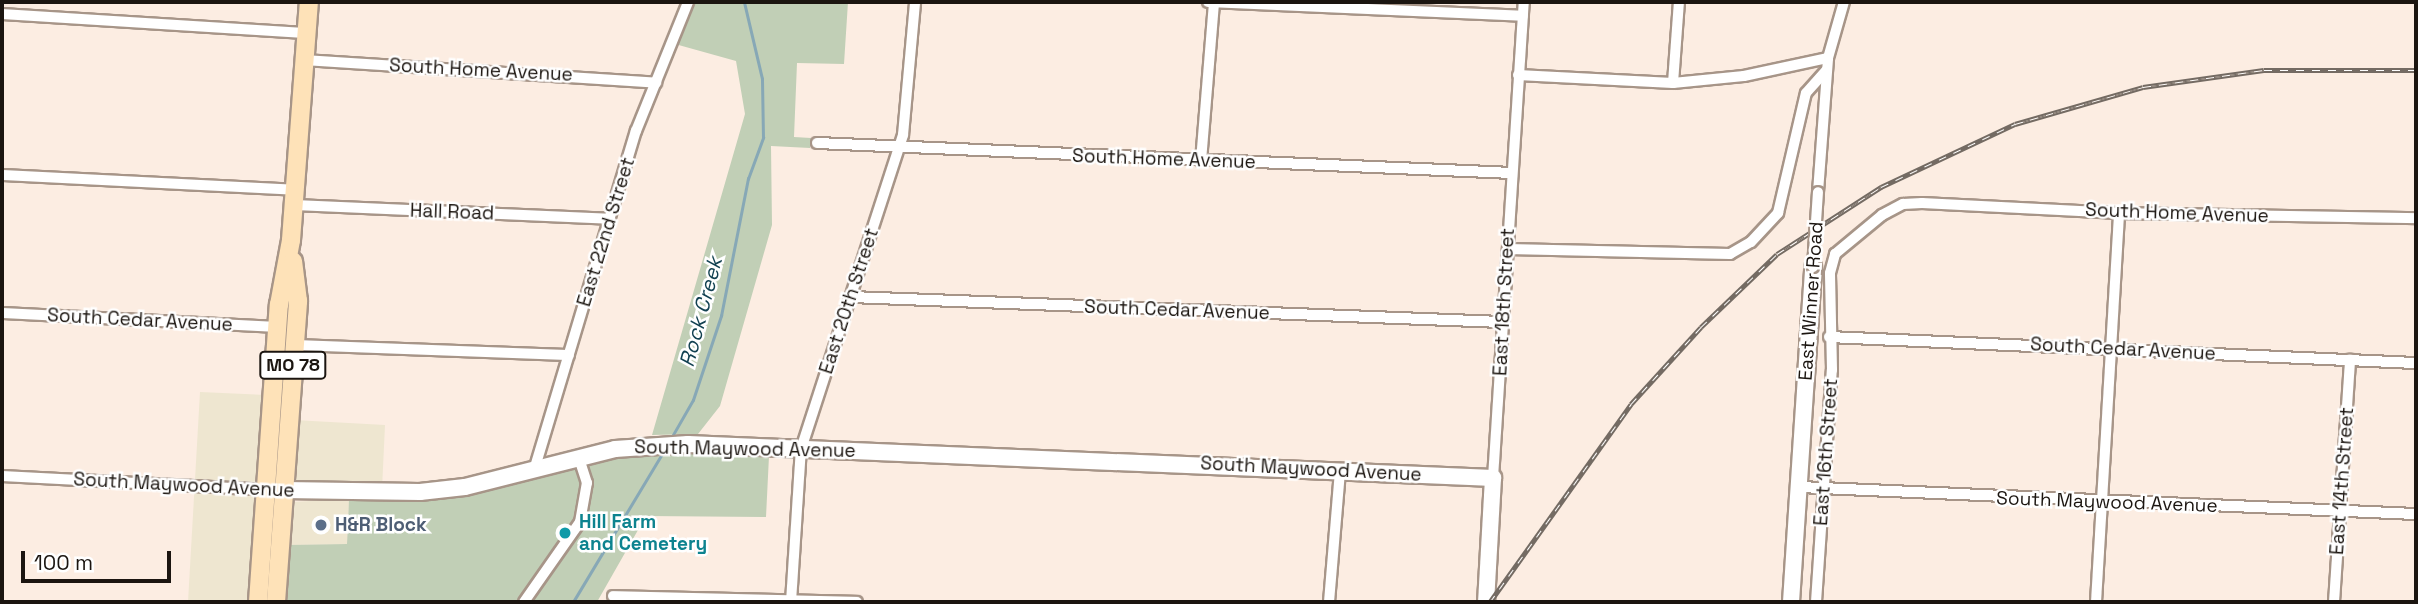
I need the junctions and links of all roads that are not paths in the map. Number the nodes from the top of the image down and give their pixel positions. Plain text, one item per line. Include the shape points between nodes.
1 (309, 2) edge
2 (688, 2) edge
3 (915, 2) edge
4 (1208, 2) edge
5 (1214, 2) edge
6 (1524, 2) edge
7 (1679, 2) edge
8 (1844, 2) edge
9 (2, 14) edge
10 (1523, 16) junction
11 (307, 33) junction
12 (305, 60) junction
13 (1828, 64) junction
14 (1518, 75) junction
15 (656, 83) junction
16 (1672, 83) junction
17 (817, 143) dead end
18 (899, 147) junction
19 (1201, 161) junction
20 (1512, 173) junction
21 (2, 175) edge
22 (294, 198) junction
23 (1938, 204) joint
24 (2119, 213) junction
25 (2416, 218) edge
26 (610, 219) junction
27 (291, 240) junction
28 (1508, 249) junction
29 (1813, 267) joint
30 (851, 297) junction
31 (2, 313) edge
32 (1503, 322) junction
33 (278, 327) junction
34 (1829, 337) junction
35 (294, 345) junction
36 (2110, 348) junction
37 (569, 355) junction
38 (2350, 360) junction
39 (2416, 363) edge
40 (801, 449) junction
41 (579, 458) junction
42 (536, 467) junction
43 (1340, 470) junction
44 (2, 476) edge
45 (1493, 478) junction
46 (1799, 487) junction
47 (1824, 489) junction
48 (275, 490) junction
49 (2101, 502) junction
50 (2340, 511) junction
51 (2416, 514) edge
52 (613, 596) dead end
53 (791, 600) edge
54 (258, 602) edge
55 (276, 602) edge
56 (524, 602) edge
57 (857, 602) edge
58 (1329, 602) edge
59 (1486, 602) edge
60 (1791, 602) edge
61 (1816, 602) edge
62 (2096, 602) edge
63 (2334, 602) edge

1 - 11 main road, MO 78
2 - 15 street, East 22nd Street
3 - 18 street, East 20th Street
4 - 5 street
5 - 10 street
5 - 19 street
6 - 10 street, East 18th Street
7 - 16 street
8 - 13 street, East Winner Road
9 - 11 street
10 - 14 street, East 18th Street
11 - 12 main road, MO 78
12 - 15 street, South Home Avenue
12 - 22 main road, MO 78
13 - 16 street
13 - 28 street via 1806,93 1778,213 1730,254
13 - 29 street, East Winner Road, bridge
14 - 16 street
14 - 20 street, East 18th Street
15 - 26 street, East 22nd Street
17 - 18 street, South Home Avenue
18 - 19 street, South Home Avenue
18 - 30 street, East 20th Street
19 - 20 street, South Home Avenue
20 - 28 street, East 18th Street
21 - 22 street, Hall Road
22 - 26 street, Hall Road
22 - 27 main road, MO 78
23 - 24 street, South Home Avenue
23 - 34 street, East 16th Street via 1903,204 1882,215 1835,254 1828,293
24 - 25 street, South Home Avenue
24 - 36 street
26 - 37 street, East 22nd Street
27 - 33 main road, MO 78
27 - 35 main road, MO 78 via 298,301
28 - 32 street, East 18th Street
29 - 46 street, East Winner Road
30 - 32 street, South Cedar Avenue
30 - 40 street, East 20th Street
31 - 33 street, South Cedar Avenue
32 - 45 street, East 18th Street
33 - 48 main road, MO 78
34 - 36 street, South Cedar Avenue
34 - 47 street, East 16th Street via 1832,370
35 - 37 street
35 - 48 main road, MO 78
36 - 38 street, South Cedar Avenue
36 - 49 street
37 - 42 street, East 22nd Street
38 - 39 street, South Cedar Avenue
38 - 50 street, East 14th Street
40 - 41 street, South Maywood Avenue via 641,445
40 - 43 street, South Maywood Avenue
40 - 53 street, East 20th Street
41 - 42 street, South Maywood Avenue
41 - 56 street via 587,483 580,522
42 - 48 street, South Maywood Avenue via 465,487 420,492
43 - 45 street, South Maywood Avenue
43 - 58 street
44 - 48 street, South Maywood Avenue
45 - 59 street, East 18th Street
46 - 47 street, South Maywood Avenue
46 - 60 street, East Winner Road
47 - 49 street, South Maywood Avenue
47 - 61 street, East 16th Street
48 - 54 main road, MO 78
48 - 55 main road, MO 78
49 - 50 street, South Maywood Avenue
49 - 62 street
50 - 51 street, South Maywood Avenue
50 - 63 street, East 14th Street
52 - 53 street
53 - 57 street

